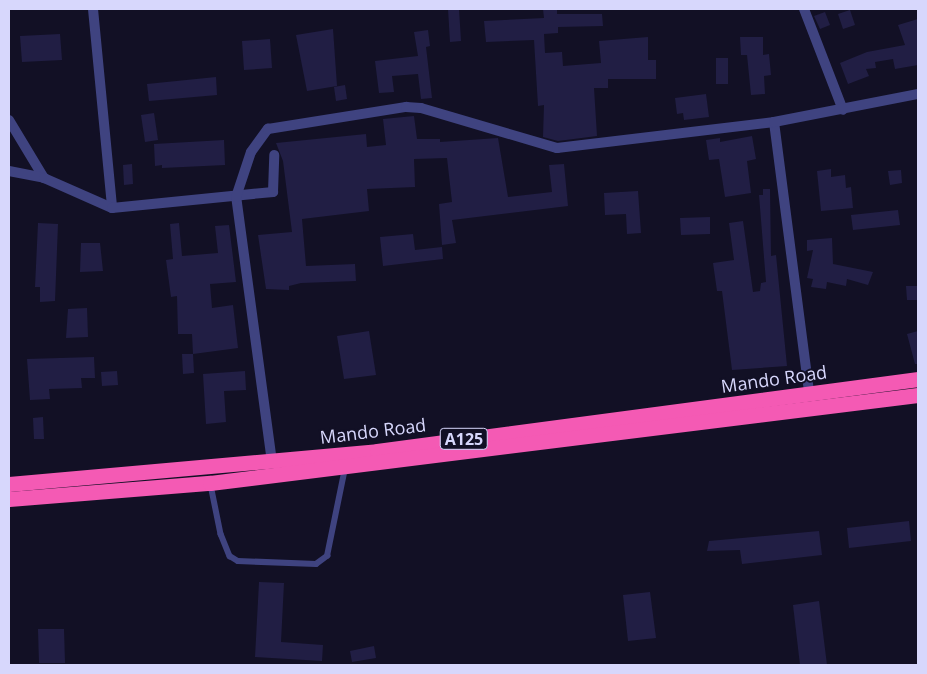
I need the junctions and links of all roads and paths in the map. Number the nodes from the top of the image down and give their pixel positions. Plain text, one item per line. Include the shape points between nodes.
1 (93, 9) edge
2 (804, 9) edge
3 (918, 94) edge
4 (843, 110) junction
5 (9, 120) edge
6 (774, 122) junction
7 (274, 155) dead end
8 (9, 171) edge
9 (44, 178) junction
10 (236, 197) junction
11 (112, 208) junction
12 (918, 379) edge
13 (809, 393) junction
14 (918, 395) edge
15 (272, 462) junction
16 (345, 466) junction
17 (210, 483) junction
18 (9, 484) edge
19 (9, 500) edge

1 - 11 street
2 - 4 street
3 - 4 street
4 - 6 street
5 - 9 street
6 - 10 street via 557,148 421,108 285,124 268,129 250,152
6 - 13 street
7 - 10 street via 273,192
8 - 9 street
9 - 11 street
10 - 11 street
10 - 15 street
12 - 13 highway, Mando Road / A125
13 - 15 highway, Mando Road / A125
14 - 16 highway, Mando Road / A125
15 - 18 highway, Mando Road / A125
16 - 17 highway, Mando Road / A125
16 - 17 lane via 327,556 316,564 238,561 230,556 221,534
17 - 19 highway, Mando Road / A125

